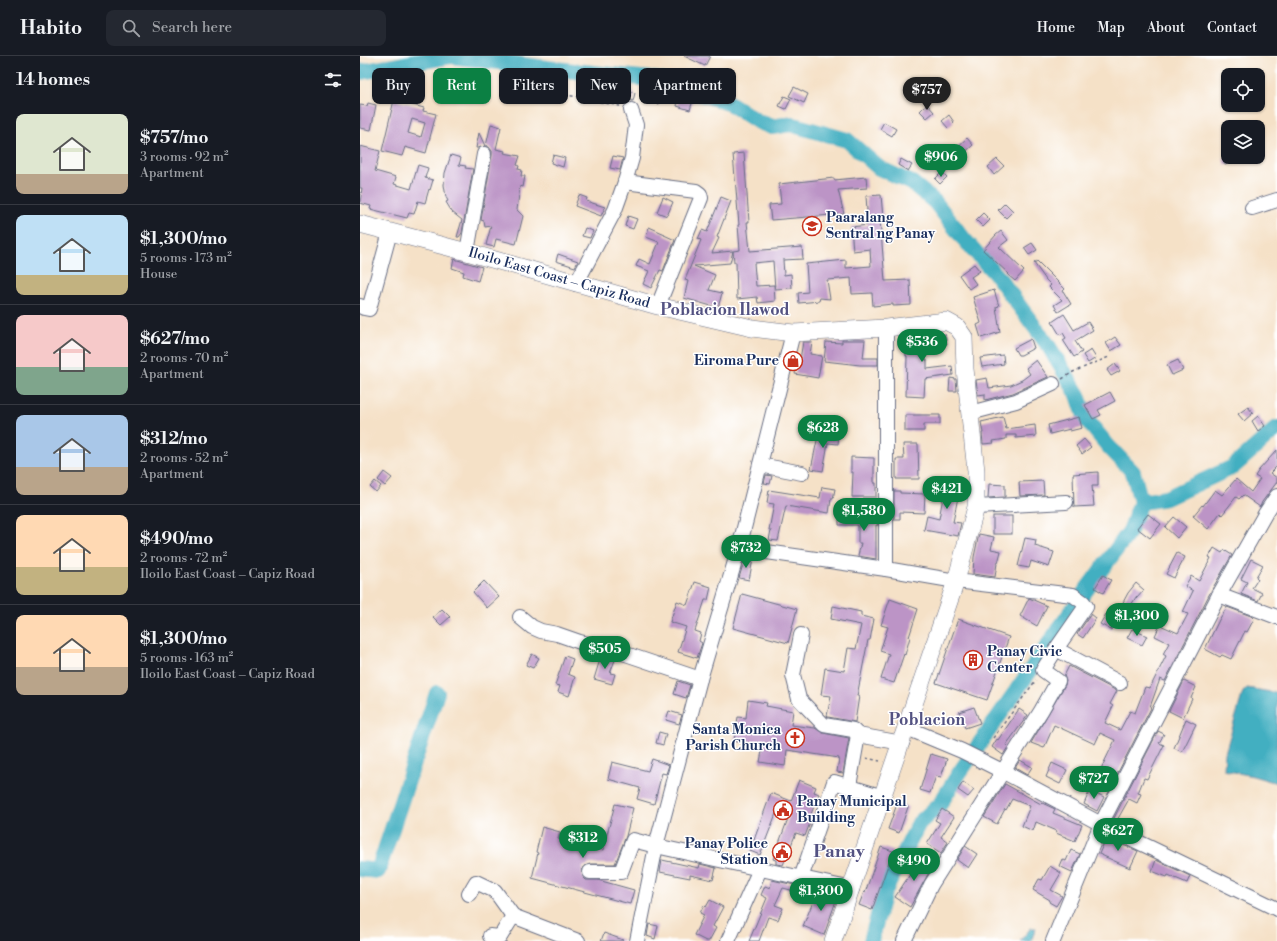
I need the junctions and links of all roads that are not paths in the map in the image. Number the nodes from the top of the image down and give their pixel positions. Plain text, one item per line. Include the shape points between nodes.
1 (631, 110) road end
2 (484, 154) dead end
3 (625, 182) junction
4 (1277, 200) edge
5 (1252, 208) dead end
6 (360, 224) edge
7 (390, 232) junction
8 (467, 252) junction
9 (576, 284) junction
10 (360, 306) edge
11 (658, 306) junction
12 (886, 328) junction
13 (793, 332) junction
14 (1053, 384) dead end
15 (970, 413) junction
16 (760, 465) junction
17 (802, 473) dead end
18 (1277, 496) edge
19 (1066, 502) dead end
20 (976, 507) junction
21 (739, 548) junction
22 (886, 569) junction
23 (956, 581) junction
24 (1218, 595) junction
25 (1277, 617) edge
26 (520, 618) dead end
27 (801, 635) dead end
28 (1056, 649) junction
29 (700, 679) junction
30 (1120, 683) dead end
31 (858, 735) junction
32 (904, 735) junction
33 (1002, 771) junction
34 (850, 786) junction
35 (883, 797) junction
36 (1101, 824) junction
37 (656, 846) junction
38 (760, 869) junction
39 (590, 872) dead end
40 (801, 878) junction
41 (852, 889) junction
42 (469, 894) dead end
43 (1277, 909) edge
44 (513, 916) junction
45 (490, 936) dead end
46 (578, 941) edge
47 (637, 941) edge
48 (728, 941) edge
49 (833, 941) edge
50 (904, 941) edge
51 (1053, 941) edge

1 - 3 street via 636,125 632,158
2 - 8 street
3 - 9 street via 615,210
3 - 11 street via 696,191 700,194 701,198
4 - 5 street
6 - 7 main road, Iloilo East Coast – Capiz Road
7 - 8 main road, Iloilo East Coast – Capiz Road
7 - 10 street via 369,309
8 - 9 main road, Iloilo East Coast – Capiz Road
9 - 11 main road, Iloilo East Coast – Capiz Road
11 - 13 main road, Iloilo East Coast – Capiz Road via 752,328
12 - 13 main road, Iloilo East Coast – Capiz Road
12 - 15 main road, Iloilo East Coast – Capiz Road via 946,321 957,327 964,337
12 - 22 street
13 - 16 street
14 - 15 street via 1016,401
15 - 20 main road, Iloilo East Coast – Capiz Road via 976,471
16 - 17 street
16 - 21 street
18 - 24 street
19 - 20 street
20 - 23 main road, Iloilo East Coast – Capiz Road
21 - 22 street
21 - 29 street
22 - 23 street
23 - 28 street via 1078,599 1086,606
23 - 32 main road, Iloilo East Coast – Capiz Road
24 - 25 street
24 - 36 street
26 - 29 street via 532,628 614,650
27 - 31 street via 793,675 799,699 824,725 853,730
28 - 30 street
28 - 33 street via 1043,670 1058,681
29 - 37 street
31 - 32 street
31 - 34 street
32 - 33 street via 962,751
32 - 35 main road, Iloilo East Coast – Capiz Road
33 - 36 street
33 - 50 street via 931,885
34 - 35 street
34 - 40 street via 834,782
35 - 41 main road, Iloilo East Coast – Capiz Road
36 - 43 street
36 - 51 street
37 - 38 street
37 - 39 street via 633,840 621,872
37 - 47 street
38 - 40 street
38 - 48 street
40 - 41 street
41 - 49 main road, Iloilo East Coast – Capiz Road
42 - 44 street via 476,882 495,891
44 - 45 street via 500,937
44 - 46 street

